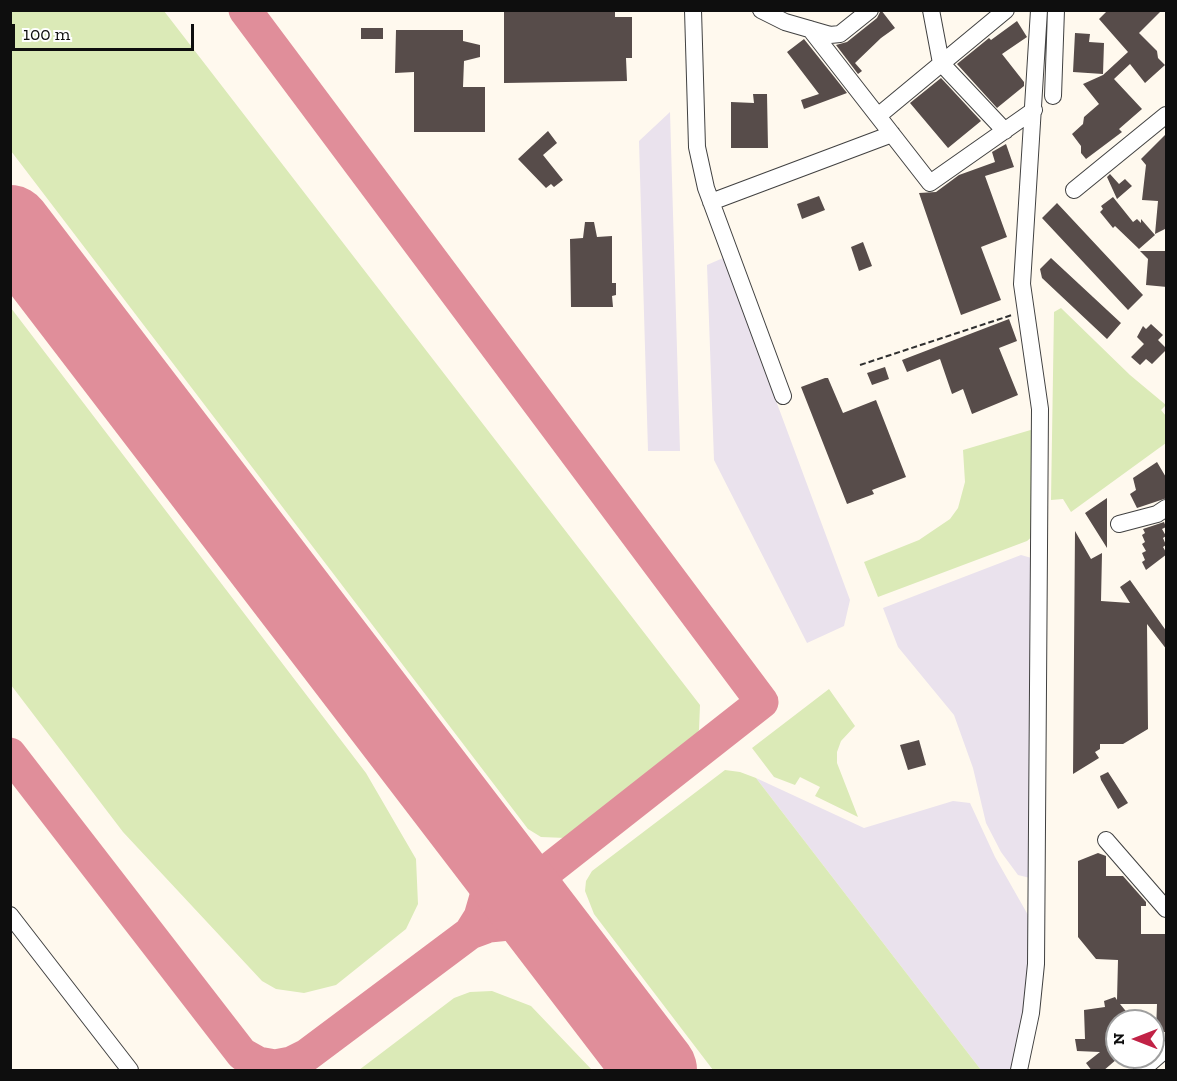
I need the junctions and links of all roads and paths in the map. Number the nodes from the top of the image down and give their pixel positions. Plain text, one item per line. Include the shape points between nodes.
1 (693, 10) edge
2 (761, 10) edge
3 (870, 10) edge
4 (931, 10) edge
5 (1006, 10) edge
6 (1039, 10) edge
7 (1056, 10) edge
8 (810, 29) junction
9 (941, 63) junction
10 (1053, 96) dead end
11 (1034, 110) junction
12 (1167, 115) edge
13 (878, 116) junction
14 (1005, 131) junction
15 (892, 134) junction
16 (1074, 190) dead end
17 (711, 202) junction
18 (1020, 314) dead end
19 (861, 364) dead end
20 (783, 396) dead end
21 (1167, 508) edge
22 (1119, 524) dead end
23 (1106, 840) dead end
24 (1167, 909) edge
25 (10, 915) edge
26 (130, 1071) edge
27 (1019, 1071) edge

1 - 17 street via 697,147
2 - 8 street
3 - 8 street via 840,34
4 - 9 street
5 - 9 street
6 - 11 street
7 - 10 street
8 - 13 street
9 - 13 street
9 - 14 street
11 - 14 street
11 - 27 street via 1022,284 1040,408 1038,882 1032,1004
12 - 16 street
13 - 15 street
14 - 15 street via 930,183
15 - 17 street
17 - 20 street
18 - 19 path
21 - 22 street
23 - 24 street
25 - 26 street

